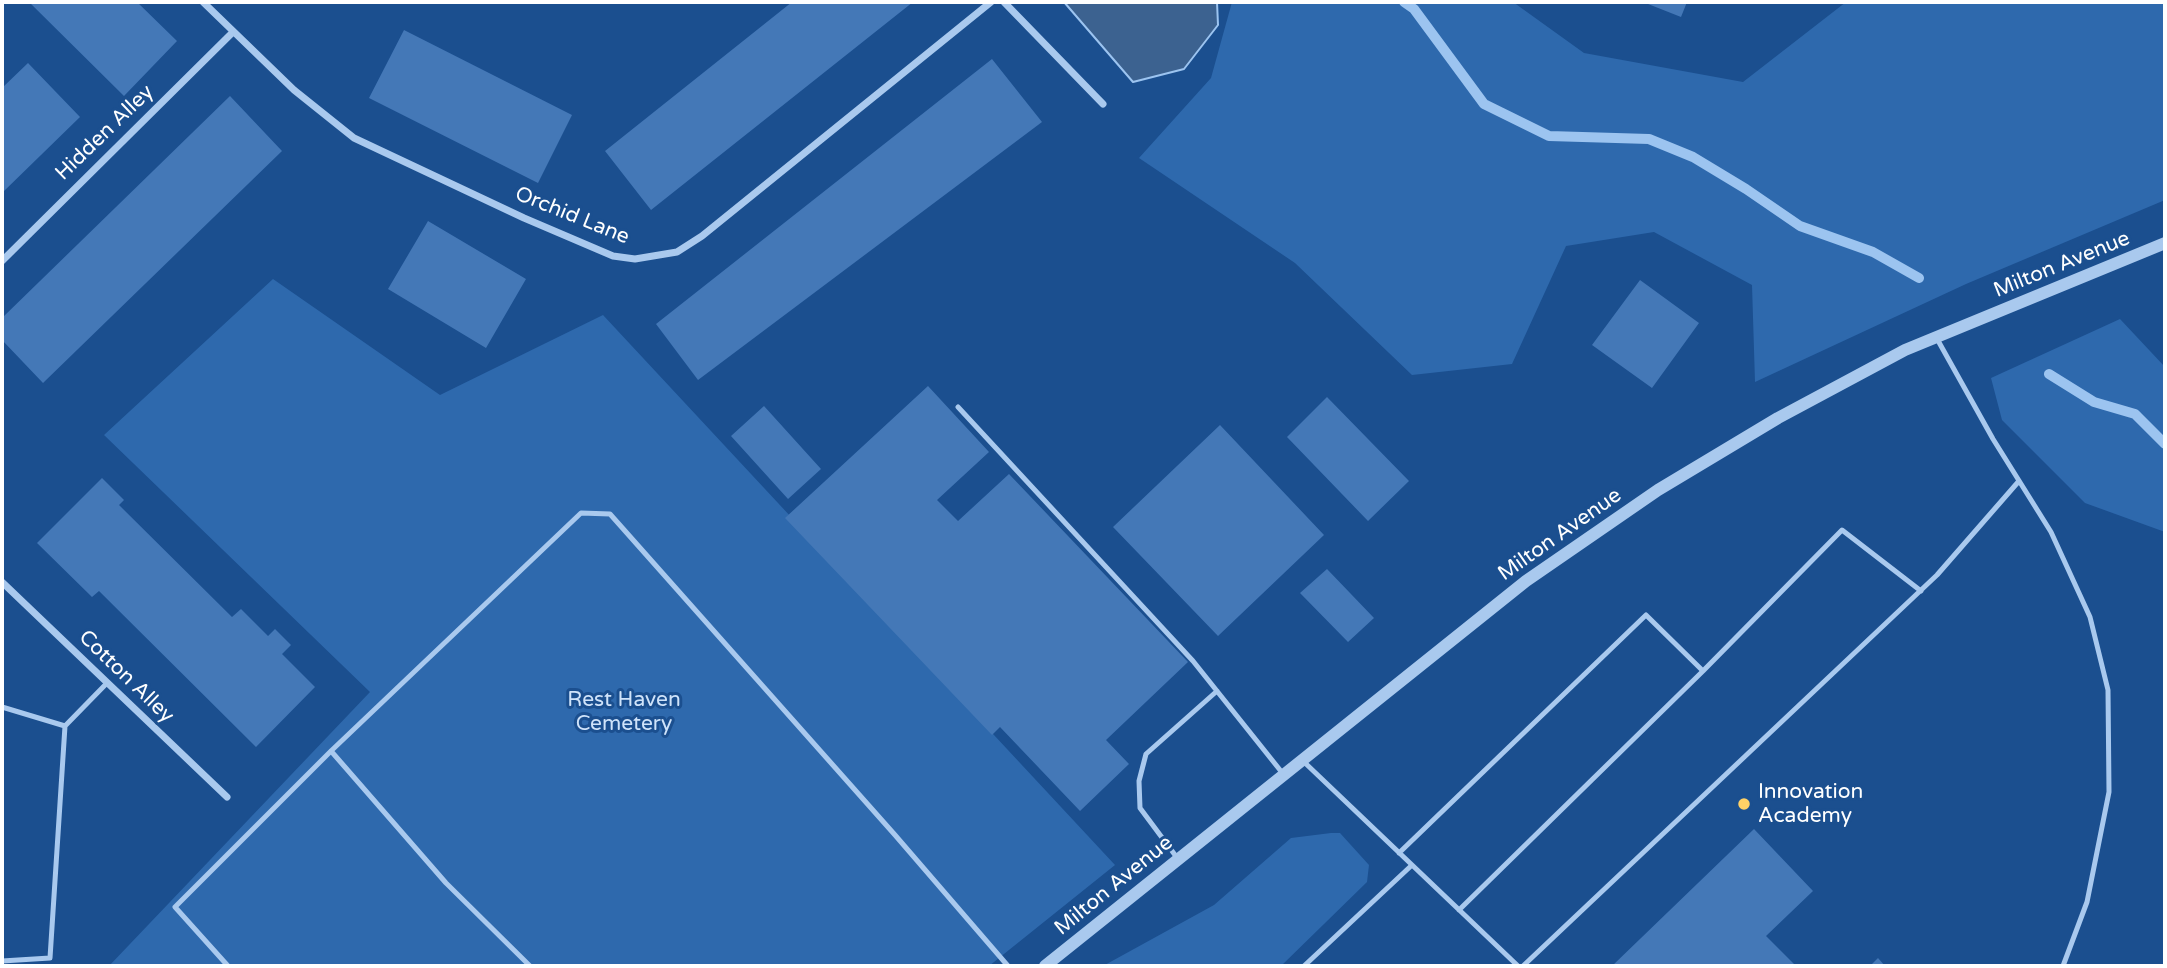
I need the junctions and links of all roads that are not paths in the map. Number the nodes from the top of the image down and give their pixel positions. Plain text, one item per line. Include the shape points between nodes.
1 (203, 2) edge
2 (991, 2) edge
3 (1004, 2) edge
4 (233, 32) junction
5 (1103, 104) dead end
6 (2165, 243) edge
7 (2, 261) edge
8 (1936, 337) junction
9 (958, 407) dead end
10 (2019, 481) junction
11 (2, 582) edge
12 (1921, 590) junction
13 (1703, 671) junction
14 (107, 683) junction
15 (1217, 691) junction
16 (2, 708) edge
17 (65, 726) junction
18 (331, 751) junction
19 (1302, 760) junction
20 (1284, 775) junction
21 (227, 797) dead end
22 (1399, 853) junction
23 (1178, 860) junction
24 (1412, 865) junction
25 (1459, 910) junction
26 (2, 961) edge
27 (19, 963) edge
28 (229, 966) edge
29 (530, 966) edge
30 (1008, 966) edge
31 (1045, 966) edge
32 (1304, 966) edge
33 (1521, 966) edge
34 (2063, 966) edge

1 - 4 street, Orchid Lane
2 - 4 street, Orchid Lane via 702,236 677,252 635,258 613,256 524,218 354,138
3 - 5 street
4 - 7 street, Hidden Alley
6 - 8 street, Milton Avenue
8 - 10 lane
8 - 19 street, Milton Avenue via 1778,418 1658,490 1526,581
9 - 15 lane
10 - 12 lane
10 - 34 lane via 2051,533 2090,617 2108,690 2109,792 2087,902
11 - 14 street, Cotton Alley
12 - 13 lane via 1842,530
12 - 33 lane
13 - 22 lane via 1646,615
13 - 25 lane
14 - 17 lane
14 - 21 street, Cotton Alley
15 - 20 lane
15 - 23 lane via 1146,754 1139,781 1140,808
16 - 17 lane
17 - 27 lane via 50,958
18 - 28 lane via 175,907
18 - 29 lane via 446,883
18 - 30 lane via 581,513 610,514
19 - 20 street, Milton Avenue
19 - 22 lane
20 - 23 street, Milton Avenue
22 - 24 lane
23 - 31 street, Milton Avenue
24 - 25 lane
24 - 32 lane
25 - 33 lane
26 - 27 lane

